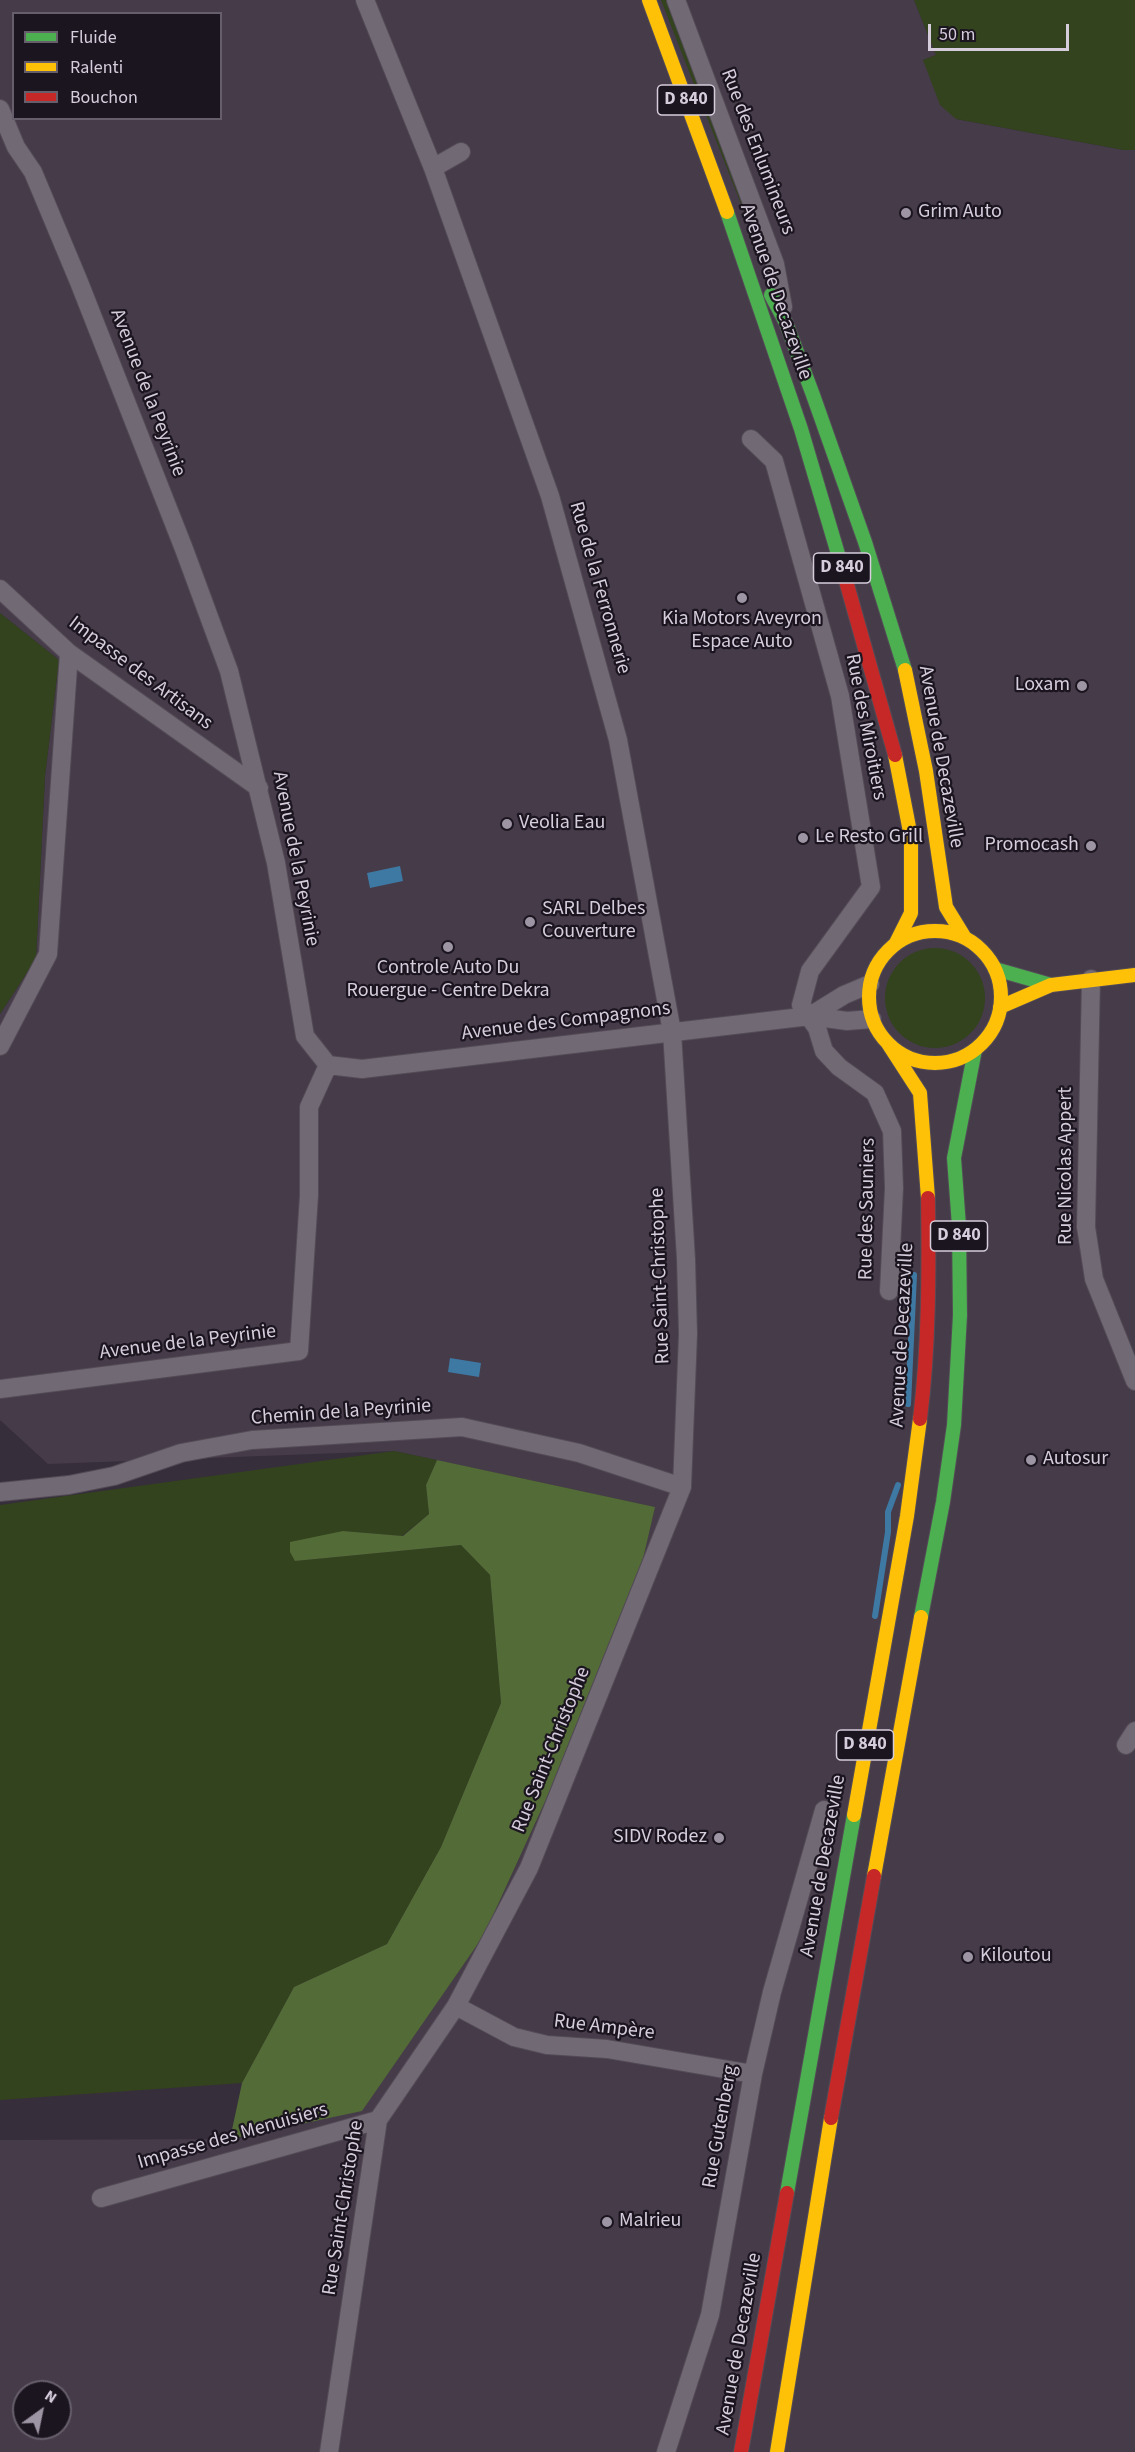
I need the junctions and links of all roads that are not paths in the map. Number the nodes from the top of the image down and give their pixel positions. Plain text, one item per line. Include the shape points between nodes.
1 (365, 0) edge
2 (649, 0) edge
3 (676, 0) edge
4 (0, 109) edge
5 (461, 152) dead end
6 (433, 168) junction
7 (723, 199) junction
8 (786, 323) junction
9 (751, 439) dead end
10 (0, 590) edge
11 (69, 653) junction
12 (259, 788) junction
13 (965, 938) junction
14 (896, 943) junction
15 (994, 969) junction
16 (1135, 975) edge
17 (1091, 979) junction
18 (870, 984) junction
19 (1051, 985) junction
20 (1000, 1007) junction
21 (810, 1016) junction
22 (872, 1019) junction
23 (672, 1032) junction
24 (887, 1042) junction
25 (0, 1046) edge
26 (975, 1050) junction
27 (328, 1065) junction
28 (889, 1291) dead end
29 (1135, 1381) edge
30 (0, 1389) edge
31 (682, 1487) junction
32 (0, 1491) edge
33 (824, 1810) dead end
34 (456, 2006) junction
35 (753, 2074) junction
36 (378, 2120) junction
37 (100, 2198) dead end
38 (329, 2452) edge
39 (666, 2452) edge
40 (741, 2452) edge
41 (777, 2452) edge

1 - 6 street, Rue de la Ferronnerie
2 - 7 main road, D 840
3 - 8 street, Rue des Enlumineurs via 775,264
4 - 12 street, Avenue de la Peyrinie via 16,147 33,172 75,271 184,549 229,670
5 - 6 street
6 - 23 street, Rue de la Ferronnerie via 550,496 615,728
7 - 8 main road, Avenue de Decazeville / D 840
7 - 14 main road, Avenue de Decazeville / D 840 via 801,429 892,738 911,837 911,913
8 - 13 main road, Avenue de Decazeville / D 840 via 902,655 926,771 946,907
9 - 21 street, Rue des Miroitiers via 774,461 840,696 871,887 810,971 801,1005
10 - 11 street, Impasse des Artisans
11 - 12 street, Impasse des Artisans
11 - 25 street via 48,954
12 - 27 street, Avenue de la Peyrinie via 276,863 305,1036
13 - 14 main road via 930,931
13 - 15 main road via 982,951
14 - 18 main road via 879,961
15 - 19 main road
15 - 20 main road via 999,981
16 - 17 main road
17 - 19 main road
17 - 29 street, Rue Nicolas Appert via 1086,1227 1094,1279
18 - 21 street, Avenue des Compagnons
18 - 22 main road
19 - 20 main road
20 - 26 main road via 992,1031
21 - 22 street, Avenue des Compagnons via 847,1021
21 - 23 street, Avenue des Compagnons
21 - 28 street, Rue des Sauniers via 824,1051 875,1093 892,1131 894,1188
22 - 24 main road
23 - 27 street, Avenue des Compagnons via 362,1070
23 - 31 street, Rue Saint-Christophe via 688,1312
24 - 26 main road via 906,1056 929,1063 953,1060
24 - 40 main road, Avenue de Decazeville / D 840 via 920,1093 927,1168 929,1273 924,1385 907,1516
26 - 41 main road, D 840 via 954,1158 960,1315 951,1447 823,2162
27 - 30 street, Avenue de la Peyrinie via 309,1107 309,1195 299,1351
31 - 32 street, Chemin de la Peyrinie via 579,1453 462,1427 252,1440 181,1453 114,1476 69,1485
31 - 34 street, Rue Saint-Christophe via 529,1868
33 - 35 street, Rue Gutenberg
34 - 35 street, Rue Ampère via 514,2037 547,2045 607,2049
34 - 36 street, Rue Saint-Christophe
35 - 39 street, Rue Gutenberg via 710,2315
36 - 37 street, Impasse des Menuisiers
36 - 38 street, Rue Saint-Christophe

